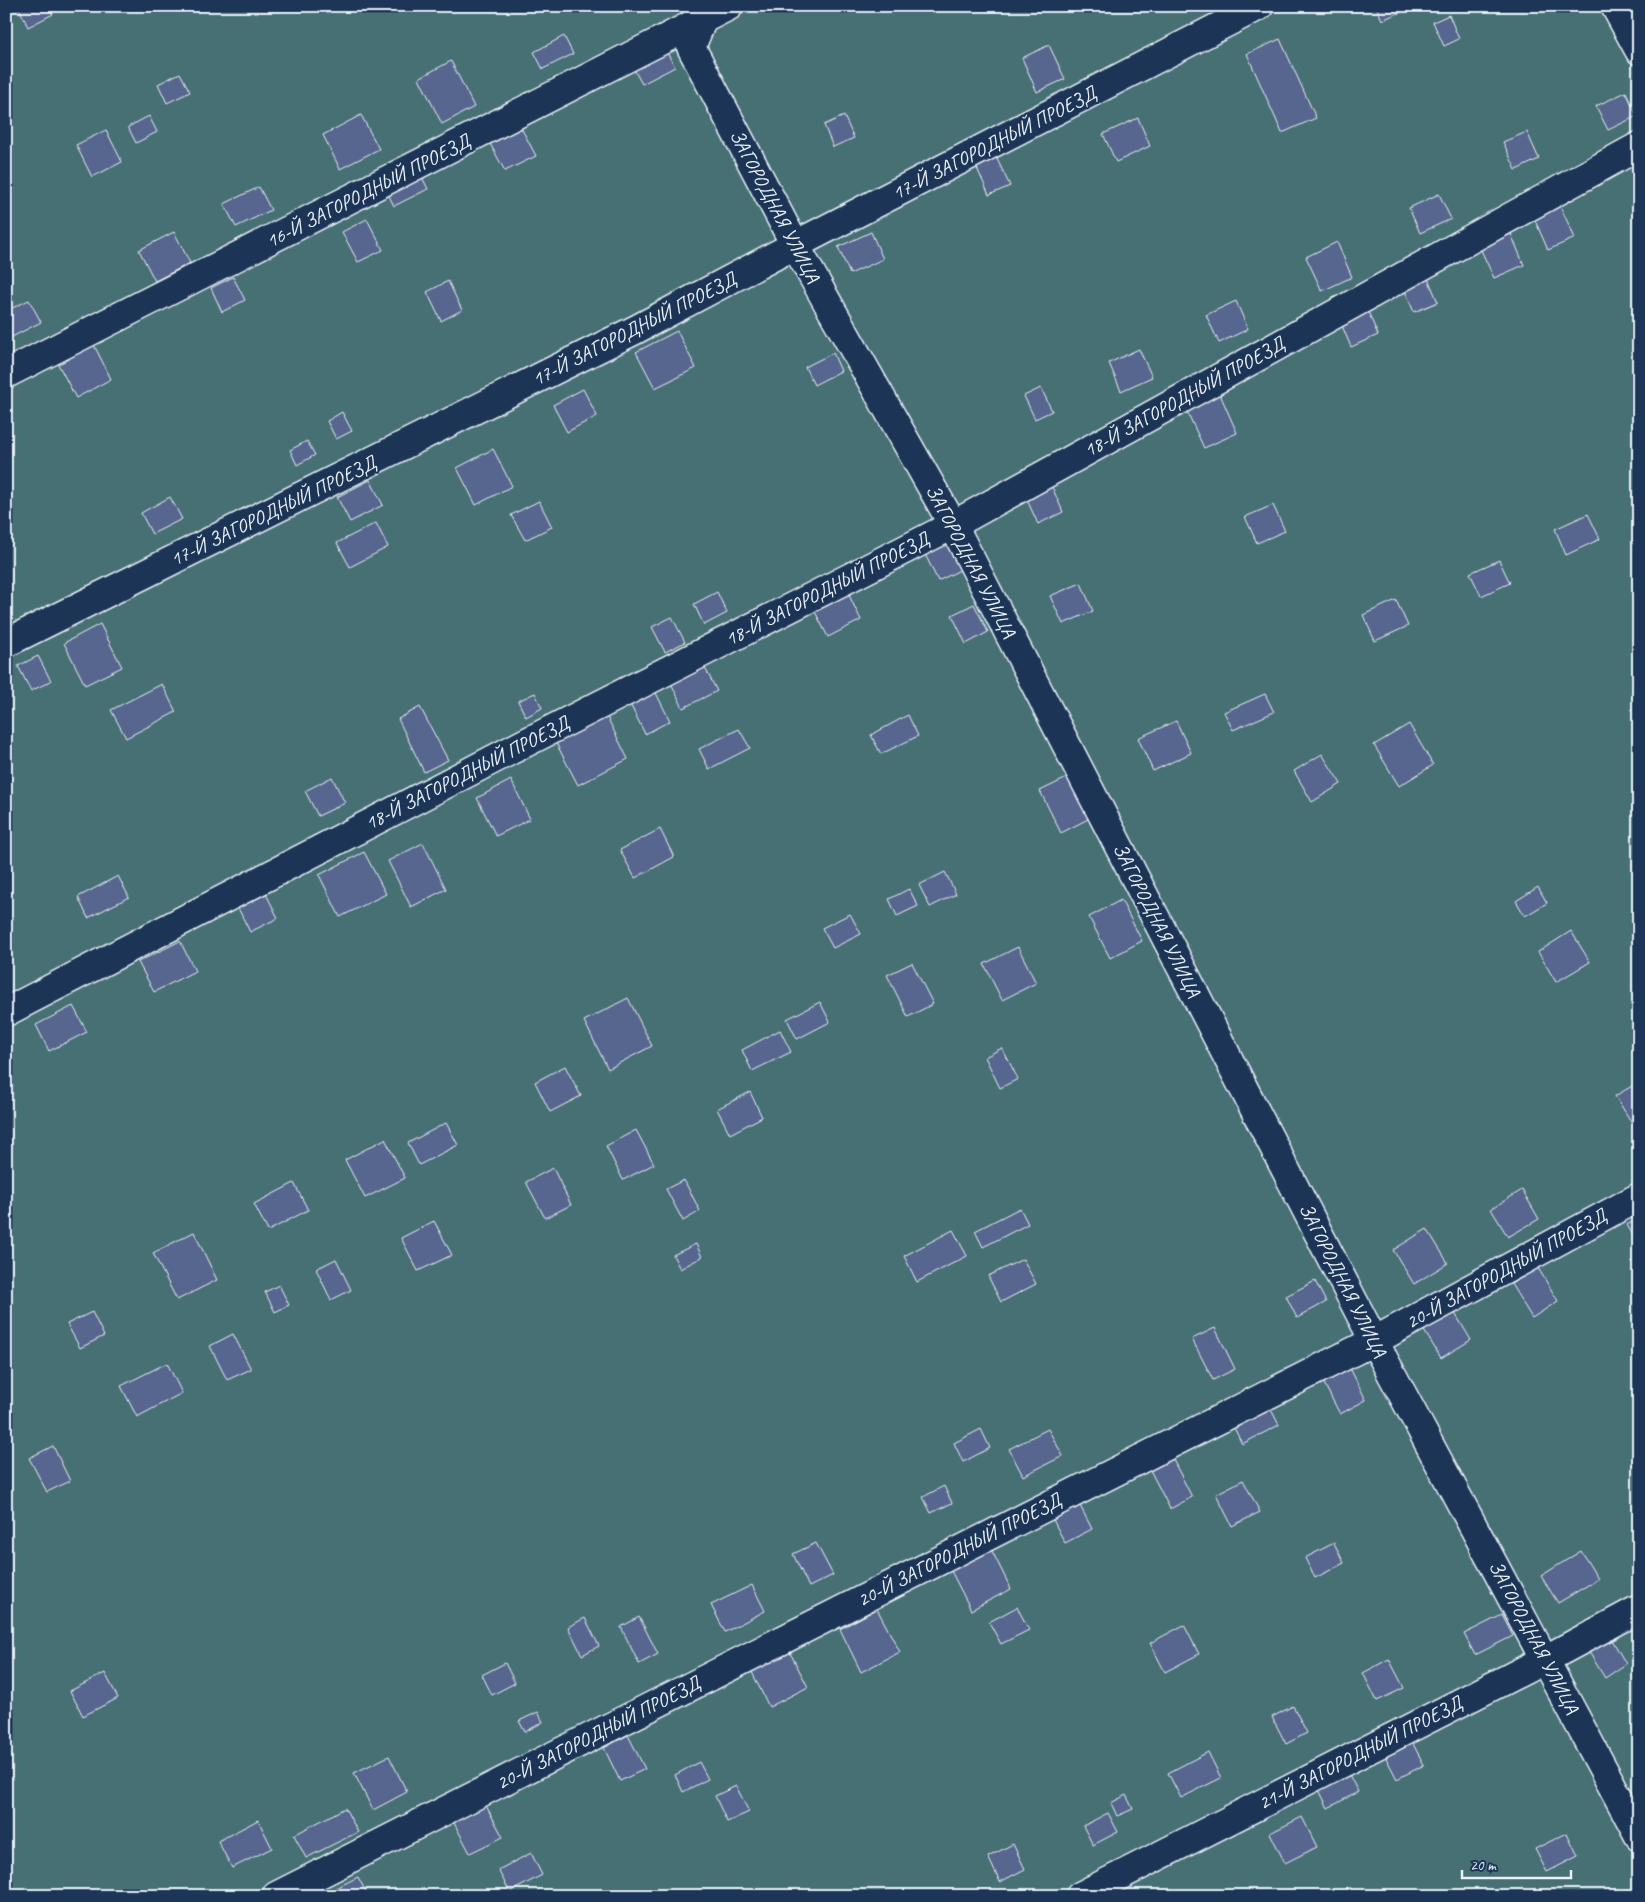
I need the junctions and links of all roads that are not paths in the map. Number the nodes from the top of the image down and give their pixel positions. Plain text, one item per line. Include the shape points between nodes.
1 (729, 6) edge
2 (1259, 6) edge
3 (1615, 6) edge
4 (699, 14) edge
5 (1639, 50) edge
6 (1639, 146) edge
7 (795, 246) junction
8 (6, 374) edge
9 (953, 525) junction
10 (6, 644) edge
11 (6, 1012) edge
12 (1639, 1197) edge
13 (1374, 1341) junction
14 (1639, 1609) edge
15 (1546, 1659) junction
16 (1639, 1836) edge
17 (276, 1896) edge
18 (1080, 1896) edge

1 - 4 street, 16-Й ЗАГОРОДНЫЙ ПРОЕЗД
2 - 7 street, 17-Й ЗАГОРОДНЫЙ ПРОЕЗД
3 - 5 street
4 - 7 street, ЗАГОРОДНАЯ УЛИЦА via 691,47
4 - 8 street, 16-Й ЗАГОРОДНЫЙ ПРОЕЗД
6 - 9 street, 18-Й ЗАГОРОДНЫЙ ПРОЕЗД
7 - 9 street, ЗАГОРОДНАЯ УЛИЦА
7 - 10 street, 17-Й ЗАГОРОДНЫЙ ПРОЕЗД via 636,330
9 - 11 street, 18-Й ЗАГОРОДНЫЙ ПРОЕЗД
9 - 13 street, ЗАГОРОДНАЯ УЛИЦА
12 - 13 street, 20-Й ЗАГОРОДНЫЙ ПРОЕЗД
13 - 15 street, ЗАГОРОДНАЯ УЛИЦА
13 - 17 street, 20-Й ЗАГОРОДНЫЙ ПРОЕЗД
14 - 15 street, 21-Й ЗАГОРОДНЫЙ ПРОЕЗД
15 - 16 street, ЗАГОРОДНАЯ УЛИЦА
15 - 18 street, 21-Й ЗАГОРОДНЫЙ ПРОЕЗД

